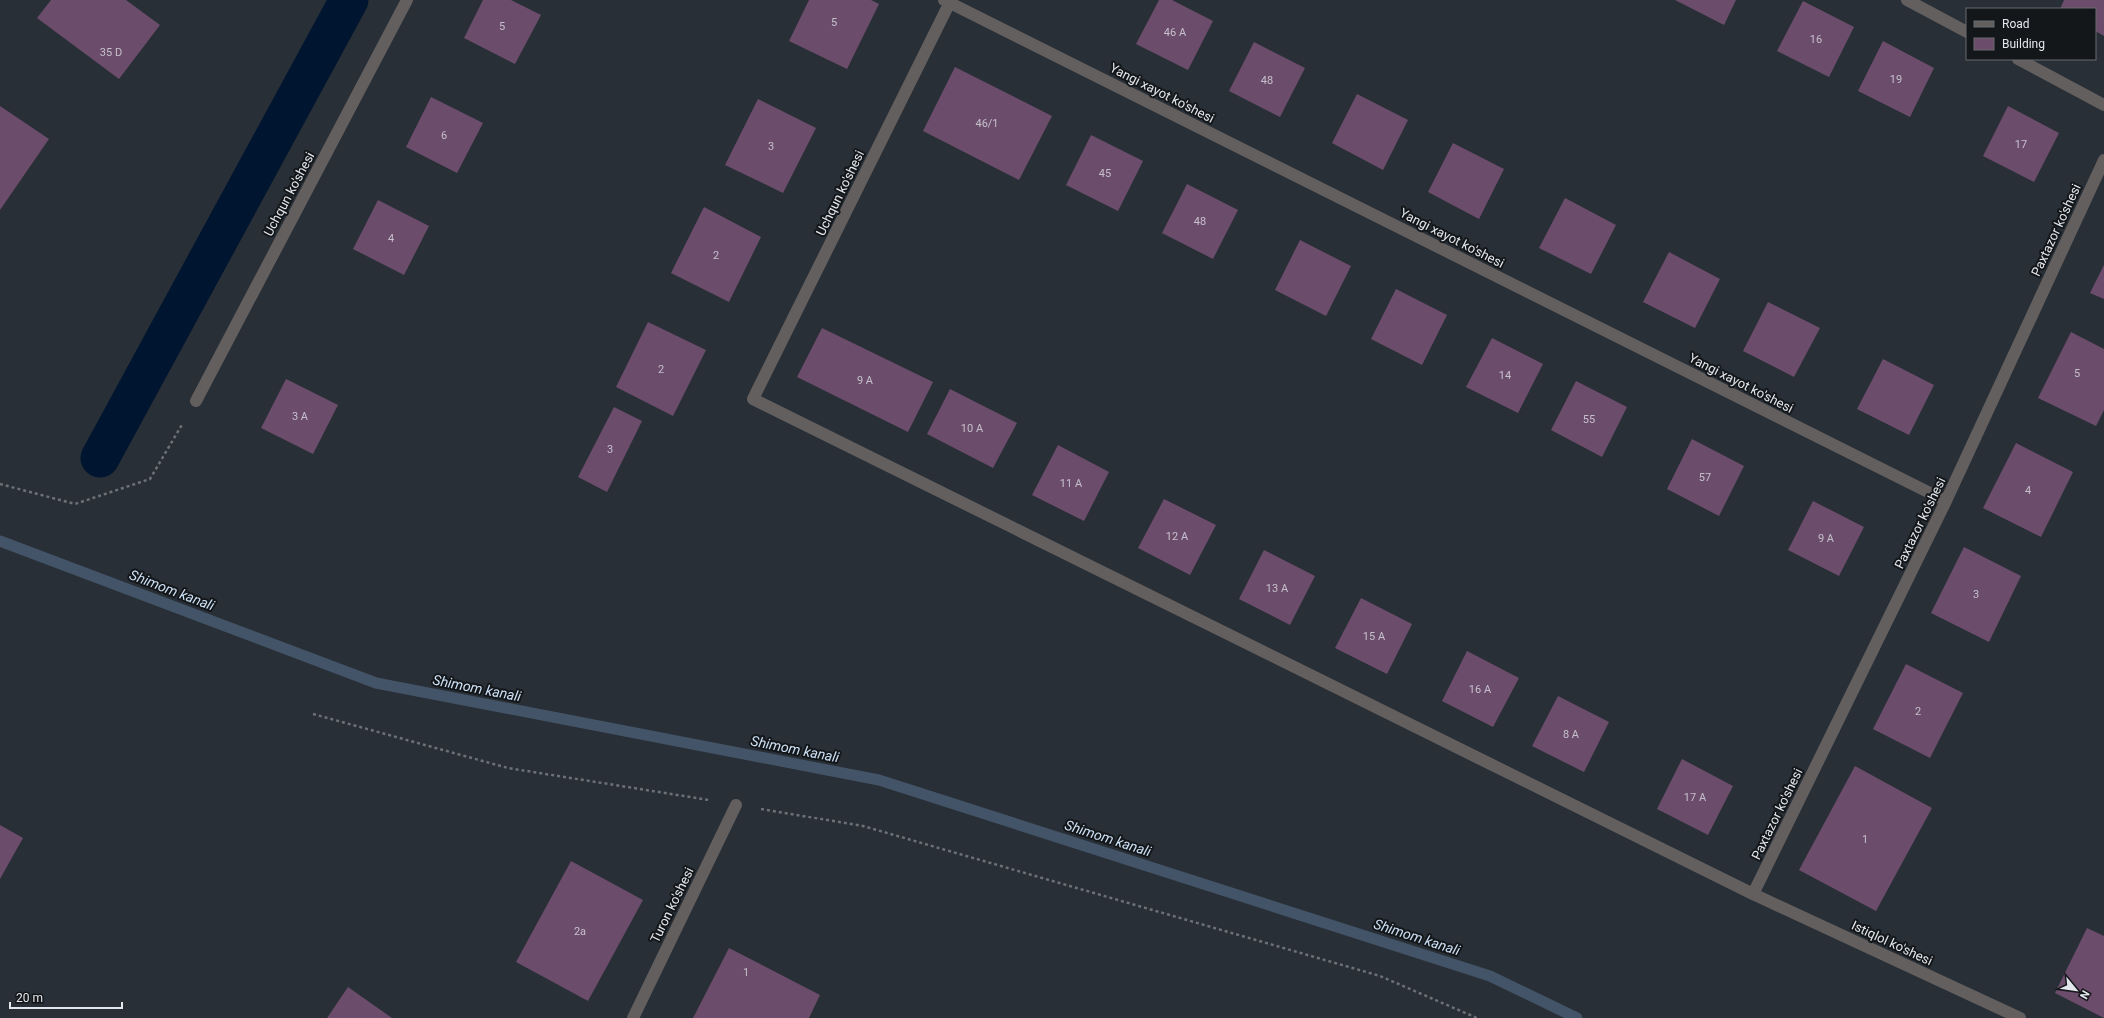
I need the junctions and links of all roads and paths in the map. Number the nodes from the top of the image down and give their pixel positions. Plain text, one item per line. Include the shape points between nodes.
1 (408, 0) edge
2 (1907, 0) edge
3 (948, 1) edge
4 (1966, 31) edge
5 (2020, 60) edge
6 (2104, 105) edge
7 (2104, 160) edge
8 (754, 399) joint
9 (196, 402) joint
10 (0, 484) edge
11 (1946, 501) junction
12 (313, 714) dead end
13 (736, 805) junction
14 (1752, 894) junction
15 (633, 1018) edge
16 (1477, 1018) edge
17 (2020, 1018) edge

1 - 9 street, Uchqun ko'shesi
2 - 4 street
3 - 8 street, Uchqun ko'shesi
3 - 11 street, Yangi xayot ko'shesi
5 - 6 street
7 - 11 street, Paxtazor ko'shesi
8 - 14 street, Istiqlol ko'shesi
9 - 10 path via 150,479 75,504
11 - 14 street, Paxtazor ko'shesi
12 - 13 path via 508,768
13 - 15 street, Turon ko'shesi
13 - 16 path via 863,826 1380,976
14 - 17 street, Istiqlol ko'shesi

